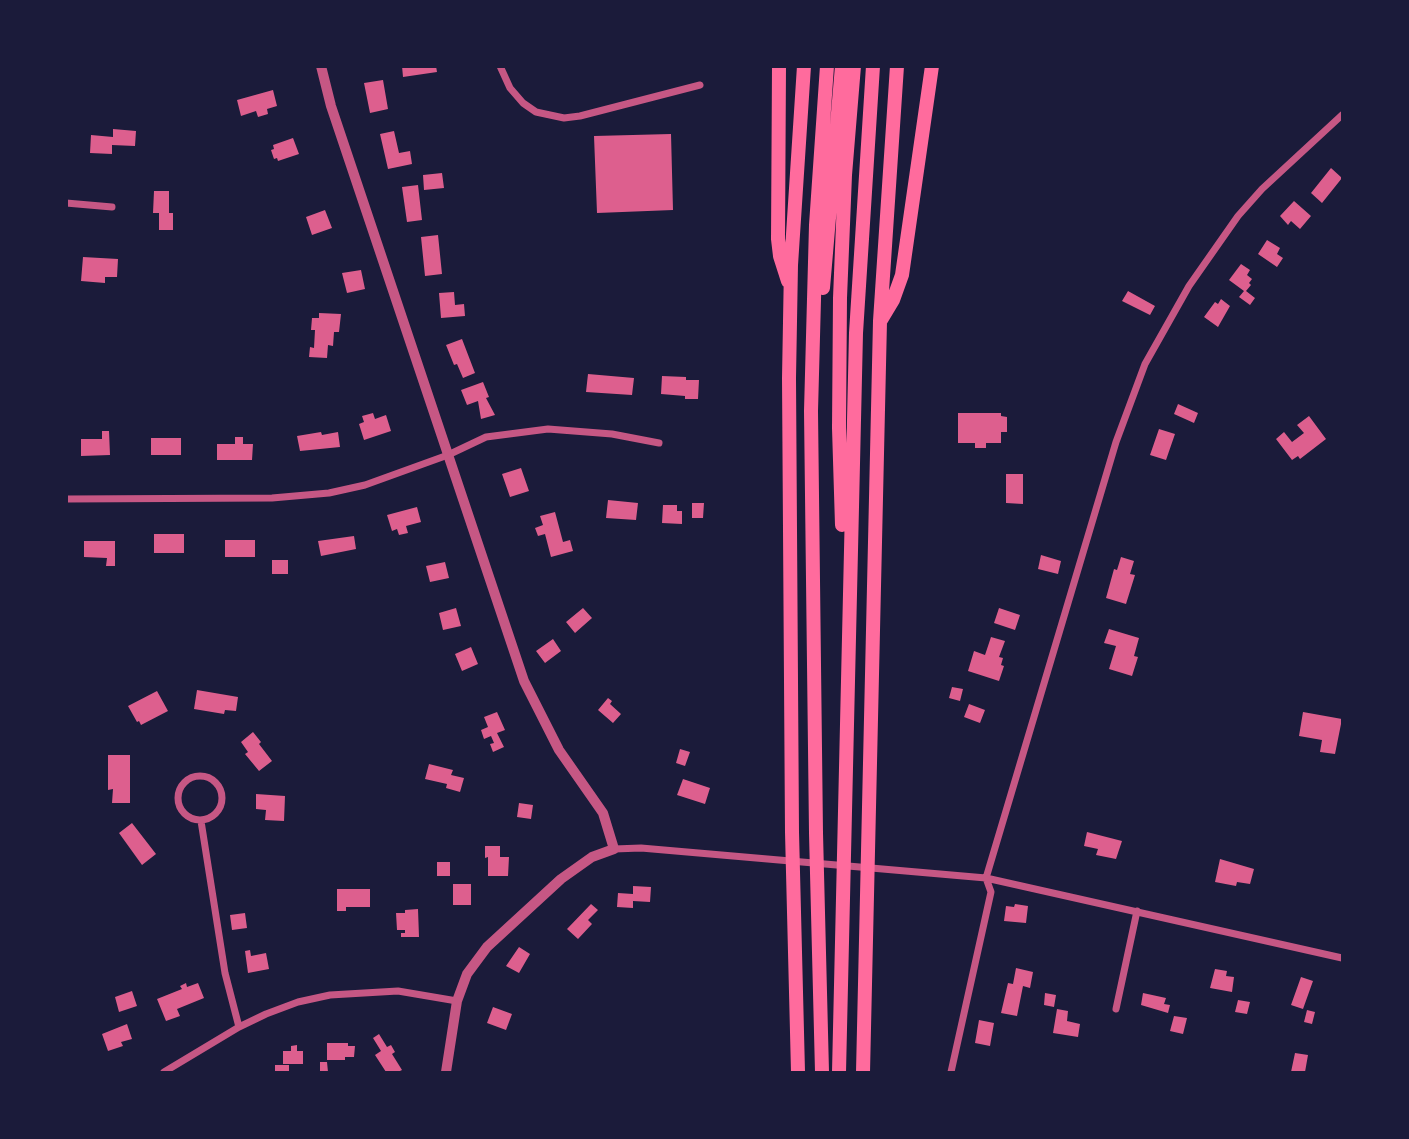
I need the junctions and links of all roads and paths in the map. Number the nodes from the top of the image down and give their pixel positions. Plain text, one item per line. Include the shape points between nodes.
1 (321, 66) edge
2 (500, 66) edge
3 (779, 66) edge
4 (804, 66) edge
5 (827, 66) edge
6 (842, 66) edge
7 (855, 66) edge
8 (873, 66) edge
9 (897, 66) edge
10 (932, 66) edge
11 (700, 85) dead end
12 (1342, 115) edge
13 (66, 203) edge
14 (113, 207) dead end
15 (790, 286) junction
16 (880, 321) junction
17 (659, 443) dead end
18 (448, 455) junction
19 (66, 499) edge
20 (813, 595) junction
21 (849, 635) junction
22 (201, 821) junction
23 (614, 849) junction
24 (986, 878) junction
25 (1137, 911) junction
26 (1342, 958) edge
27 (457, 1001) junction
28 (1115, 1009) dead end
29 (239, 1027) junction
30 (164, 1073) edge
31 (446, 1073) edge
32 (798, 1073) edge
33 (822, 1073) edge
34 (839, 1073) edge
35 (863, 1073) edge
36 (951, 1073) edge

1 - 18 street
2 - 11 street via 523,103 536,112 564,118
3 - 15 highway via 778,239
4 - 15 highway
5 - 20 highway via 812,348
6 - 20 highway via 824,271
7 - 21 highway via 839,343
8 - 21 highway via 856,333
9 - 16 highway
10 - 16 highway via 902,275
12 - 24 street via 1238,216 1189,286 1145,364 1116,442
13 - 14 street
15 - 32 highway via 788,453
16 - 35 highway
17 - 18 street via 548,429 486,437
18 - 19 street via 329,493 272,498
18 - 23 street via 524,681 559,750 603,813
20 - 33 highway
21 - 34 highway
22 - 22 street via 215,815 222,802 215,782 202,776 187,779 177,798 187,817
22 - 29 street via 225,973
23 - 24 street
23 - 27 street via 592,857 561,879 487,947 467,974
24 - 25 street
24 - 36 street via 991,892
25 - 26 street
25 - 28 street
27 - 29 street via 398,992 330,995 298,1002
27 - 31 street
29 - 30 street

